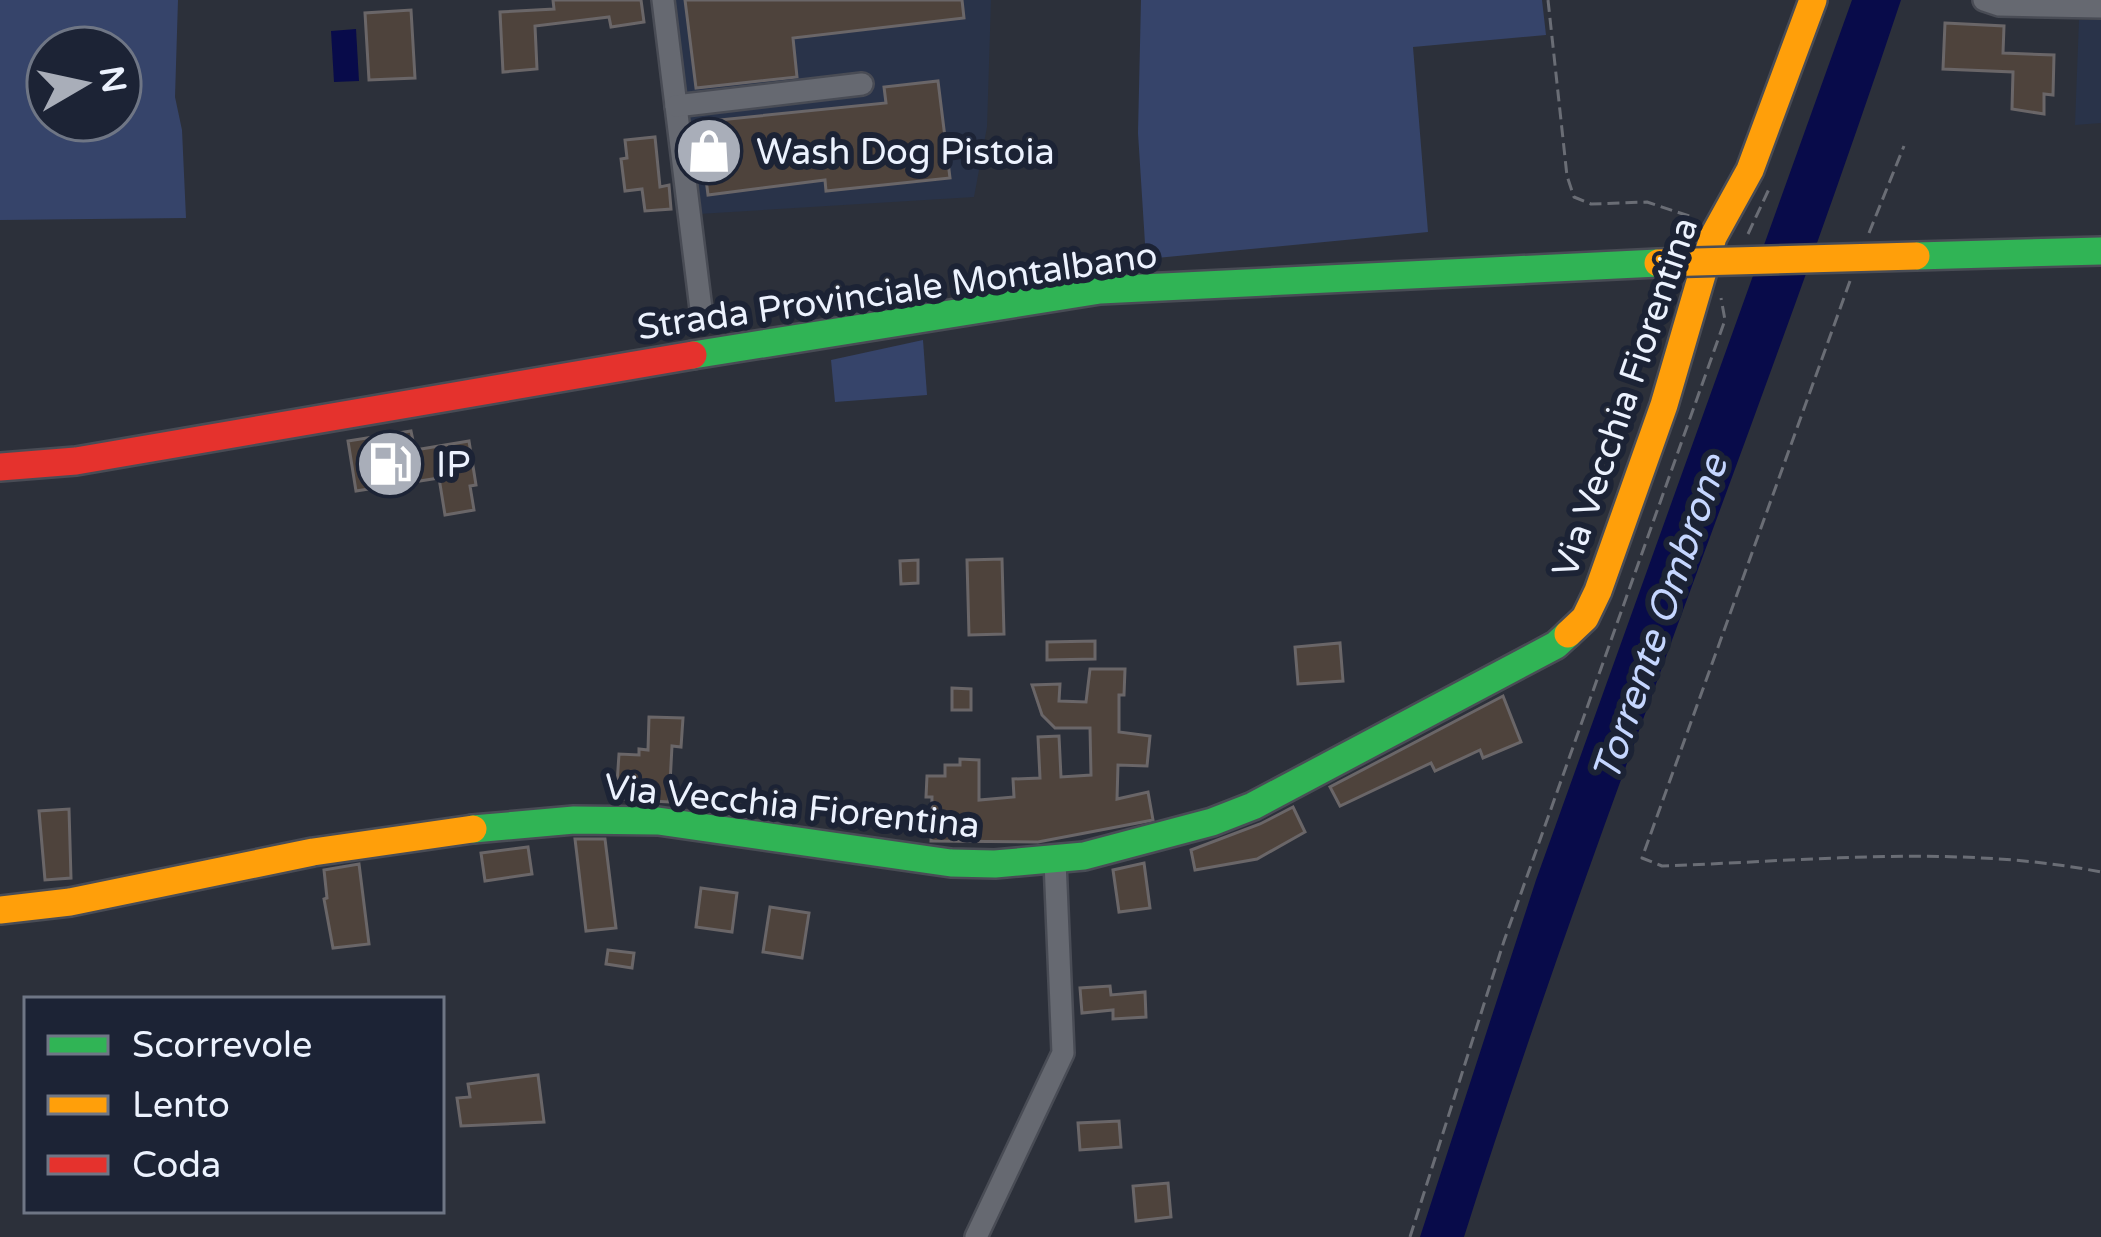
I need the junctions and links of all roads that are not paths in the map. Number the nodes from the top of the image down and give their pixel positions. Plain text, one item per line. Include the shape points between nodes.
1 (663, 0) edge
2 (1813, 0) edge
3 (1984, 0) edge
4 (2101, 7) edge
5 (862, 84) dead end
6 (676, 106) junction
7 (2101, 250) edge
8 (701, 309) dead end
9 (0, 467) edge
10 (1055, 861) junction
11 (0, 910) edge
12 (976, 1237) edge

1 - 6 street
2 - 10 street, Via Vecchia Fiorentina via 1750,170 1718,227 1621,530 1573,634 1253,806
3 - 4 street
5 - 6 street
6 - 8 street
7 - 9 street, Strada Provinciale Montalbano, bridge via 1100,290 76,461
10 - 11 street, Via Vecchia Fiorentina via 922,860 703,825 575,820 330,849 94,901
10 - 12 street via 1063,1053

